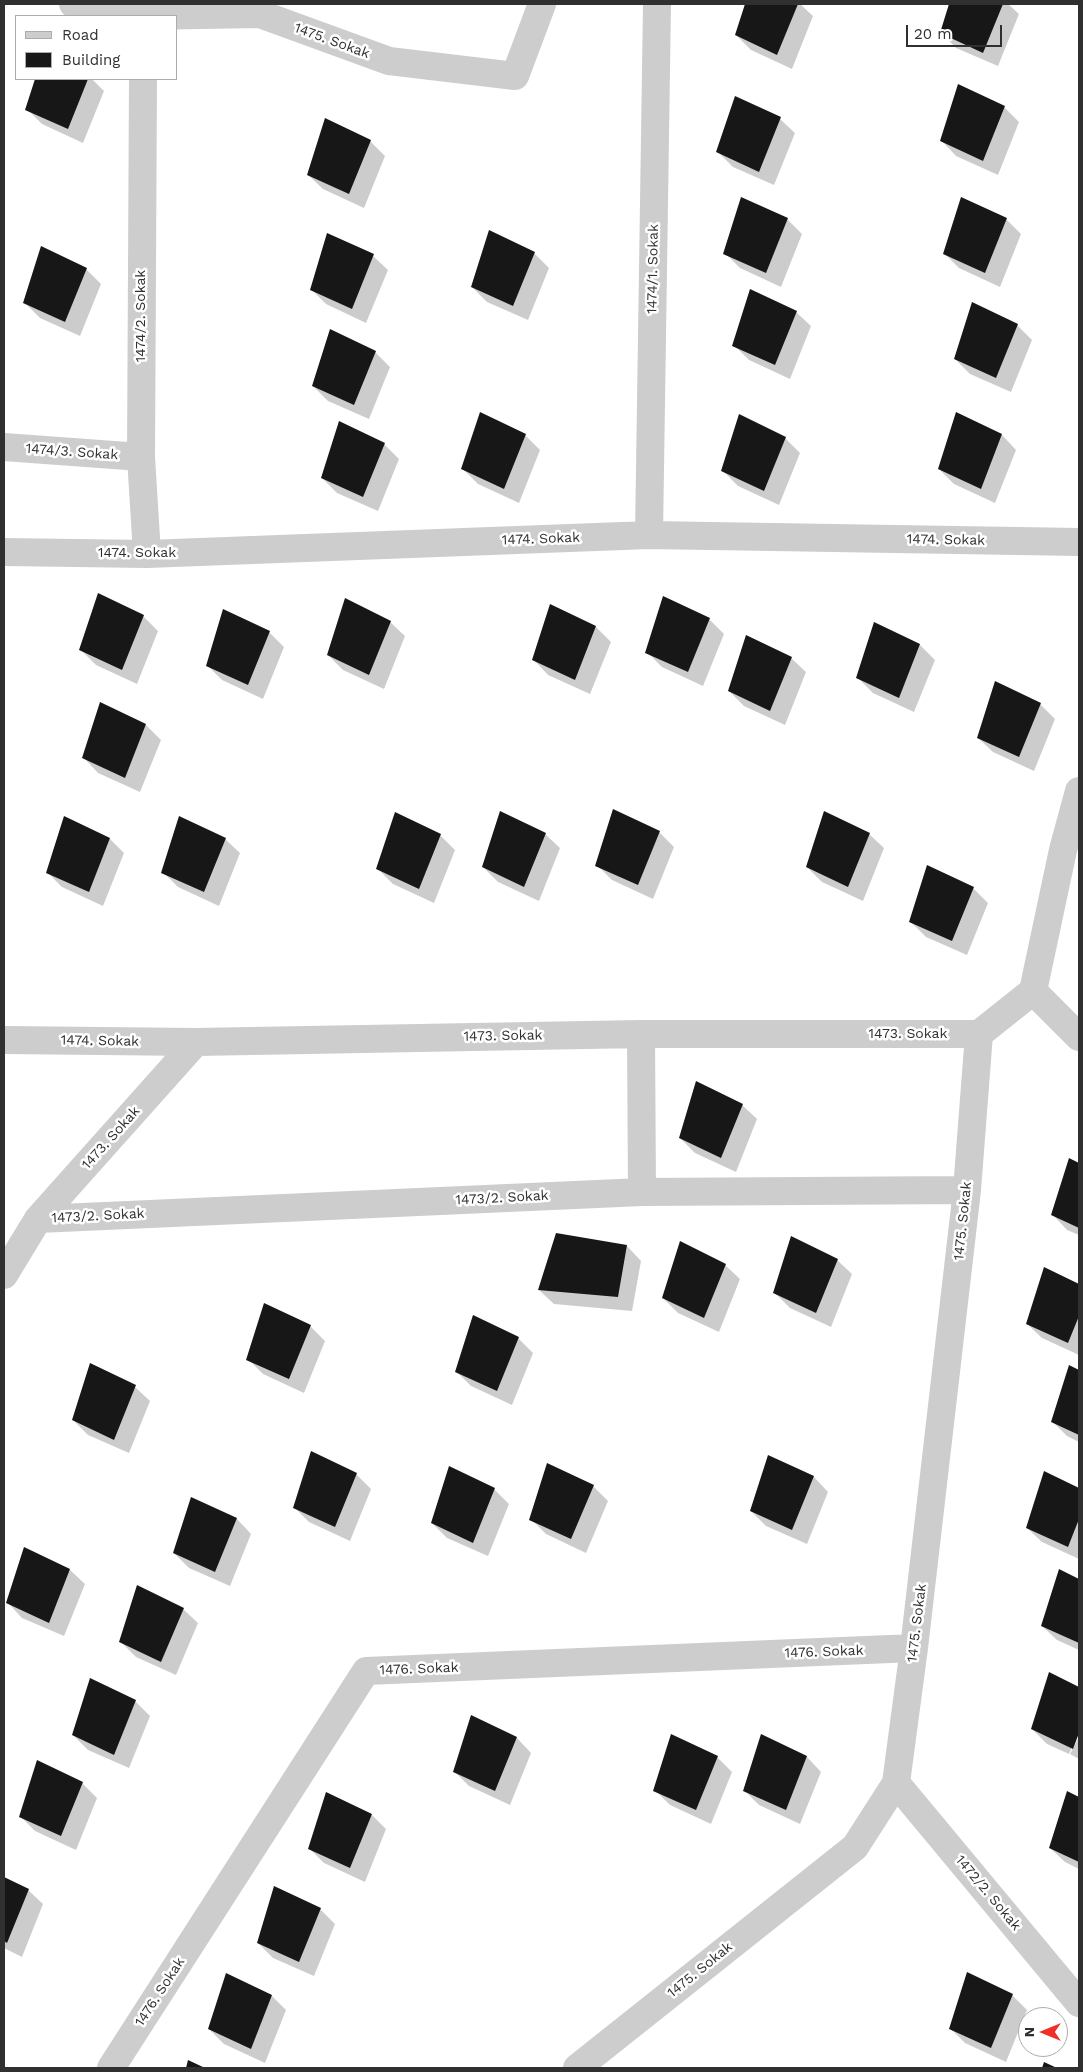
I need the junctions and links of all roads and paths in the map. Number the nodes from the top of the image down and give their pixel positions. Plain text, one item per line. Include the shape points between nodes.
1 (73, 4) edge
2 (542, 4) edge
3 (657, 4) edge
4 (137, 15) edge
5 (178, 15) edge
6 (143, 80) edge
7 (4, 447) edge
8 (141, 457) junction
9 (649, 535) junction
10 (1079, 542) edge
11 (4, 552) edge
12 (148, 554) junction
13 (1079, 792) edge
14 (1033, 991) junction
15 (641, 1034) junction
16 (979, 1034) junction
17 (1079, 1037) edge
18 (4, 1040) edge
19 (196, 1042) junction
20 (967, 1190) junction
21 (642, 1192) junction
22 (38, 1219) junction
23 (4, 1275) edge
24 (914, 1648) junction
25 (896, 1783) junction
26 (1079, 2003) edge
27 (111, 2068) edge
28 (578, 2068) edge

1 - 4 street, 1475. Sokak
2 - 5 street, 1475. Sokak via 515,76 389,61 260,14
3 - 9 street, 1474/1. Sokak
6 - 8 street, 1474/2. Sokak
7 - 8 street, 1474/3. Sokak
8 - 12 street, 1474/2. Sokak
9 - 10 street, 1474. Sokak
9 - 12 street, 1474. Sokak
11 - 12 street, 1474. Sokak
13 - 14 street via 1063,850
14 - 16 street
14 - 17 street
15 - 16 street, 1473. Sokak
15 - 19 street, 1473. Sokak
15 - 21 street
16 - 20 street, 1475. Sokak
18 - 19 street, 1474. Sokak
19 - 22 street, 1473. Sokak
20 - 21 street, 1473/2. Sokak
20 - 24 street, 1475. Sokak
21 - 22 street, 1473/2. Sokak
22 - 23 street, 1473. Sokak
24 - 25 street, 1475. Sokak
24 - 27 street, 1476. Sokak via 366,1671
25 - 26 street, 1472/2. Sokak
25 - 28 street, 1475. Sokak via 855,1847

